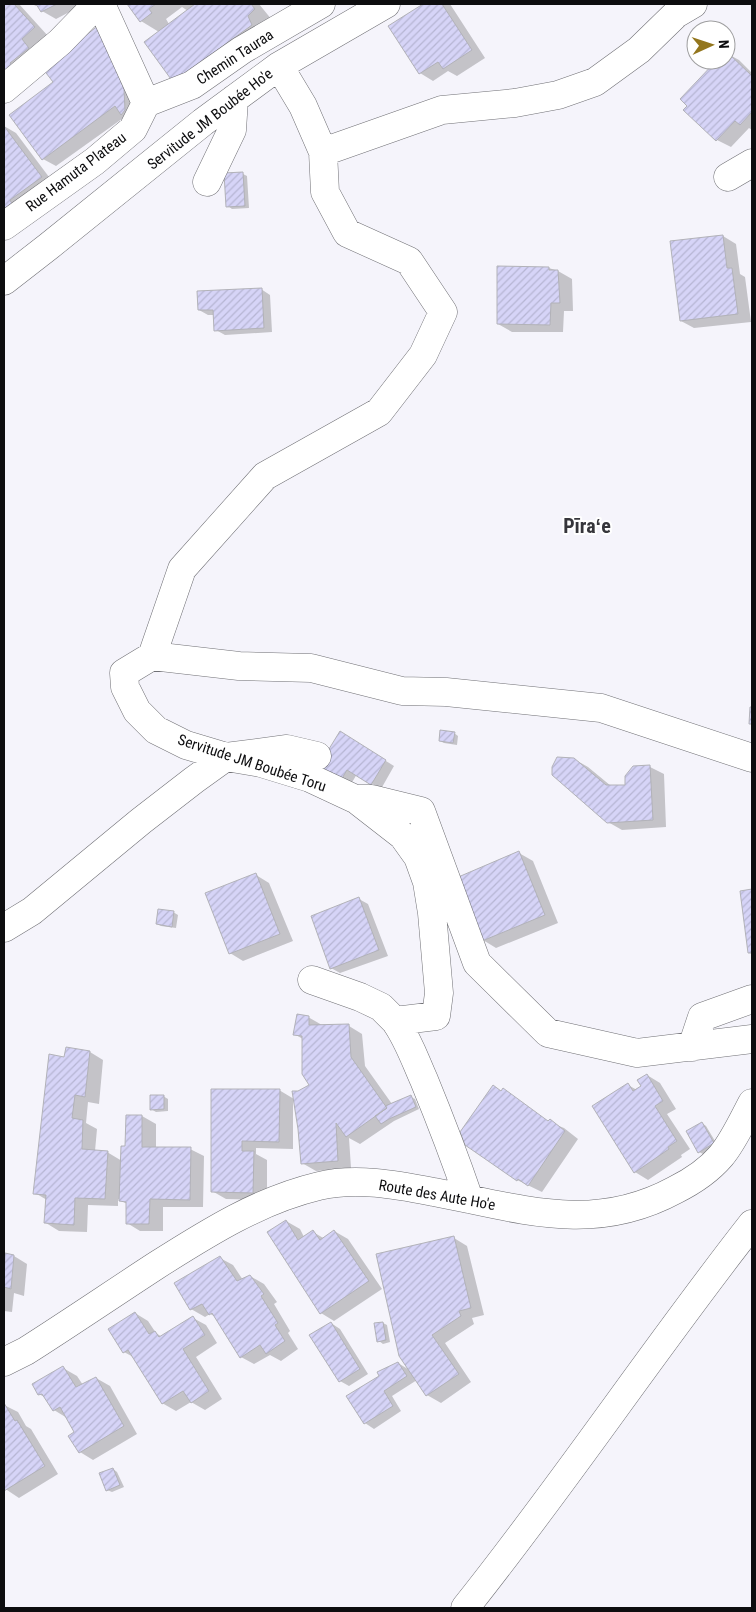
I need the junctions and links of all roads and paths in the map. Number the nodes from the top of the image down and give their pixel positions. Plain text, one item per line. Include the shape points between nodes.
1 (97, 4) edge
2 (101, 4) edge
3 (321, 4) edge
4 (386, 4) edge
5 (693, 4) edge
6 (279, 66) junction
7 (4, 89) edge
8 (234, 99) junction
9 (146, 103) junction
10 (323, 152) junction
11 (752, 162) edge
12 (728, 177) dead end
13 (208, 182) dead end
14 (4, 226) edge
15 (4, 281) edge
16 (152, 656) junction
17 (317, 756) dead end
18 (226, 757) junction
19 (752, 758) edge
20 (355, 799) junction
21 (4, 928) edge
22 (312, 980) dead end
23 (752, 999) edge
24 (395, 1021) junction
25 (752, 1039) edge
26 (692, 1047) junction
27 (752, 1103) edge
28 (469, 1199) junction
29 (752, 1224) edge
30 (4, 1362) edge
31 (465, 1608) edge

1 - 7 street via 60,42
2 - 9 street
3 - 9 street, Chemin Tauraa via 242,50 192,85
4 - 6 street
5 - 10 street via 676,14 639,50 595,82 558,95 515,103 442,110
6 - 8 street, Servitude JM Boubée Ho'e
6 - 10 street, Servitude JM Boubée Ho'e via 303,106
8 - 13 street via 232,130
8 - 15 street, Servitude JM Boubée Ho'e
9 - 14 street, Rue Hamuta Plateau via 133,128 96,161
10 - 16 street via 325,192 347,233 409,261 443,312 423,355 379,412 265,476 182,569
11 - 12 street
16 - 18 street, Servitude JM Boubée Toru via 124,673 125,687 137,711 156,730 186,745
16 - 19 street via 239,666 311,668 402,691 446,692 601,708
17 - 18 street via 287,749
18 - 20 street, Servitude JM Boubée Toru via 261,763 310,778
18 - 21 street via 141,821 32,911
20 - 24 street via 403,836 418,857 427,882 439,993 436,1016
20 - 26 street, Servitude JM Boubée Toru via 372,799 420,811 477,963 548,1033 638,1053
22 - 24 street via 381,1007
23 - 26 street via 702,1017
24 - 28 street via 403,1032 435,1106
25 - 26 street, Servitude JM Boubée Toru
27 - 28 street, Route des Aute Ho'e via 721,1156 687,1183 646,1204 606,1213 550,1215
28 - 30 street, Route des Aute Ho'e via 396,1184 361,1182 322,1185 290,1194 226,1222
29 - 31 street via 704,1284 504,1560

